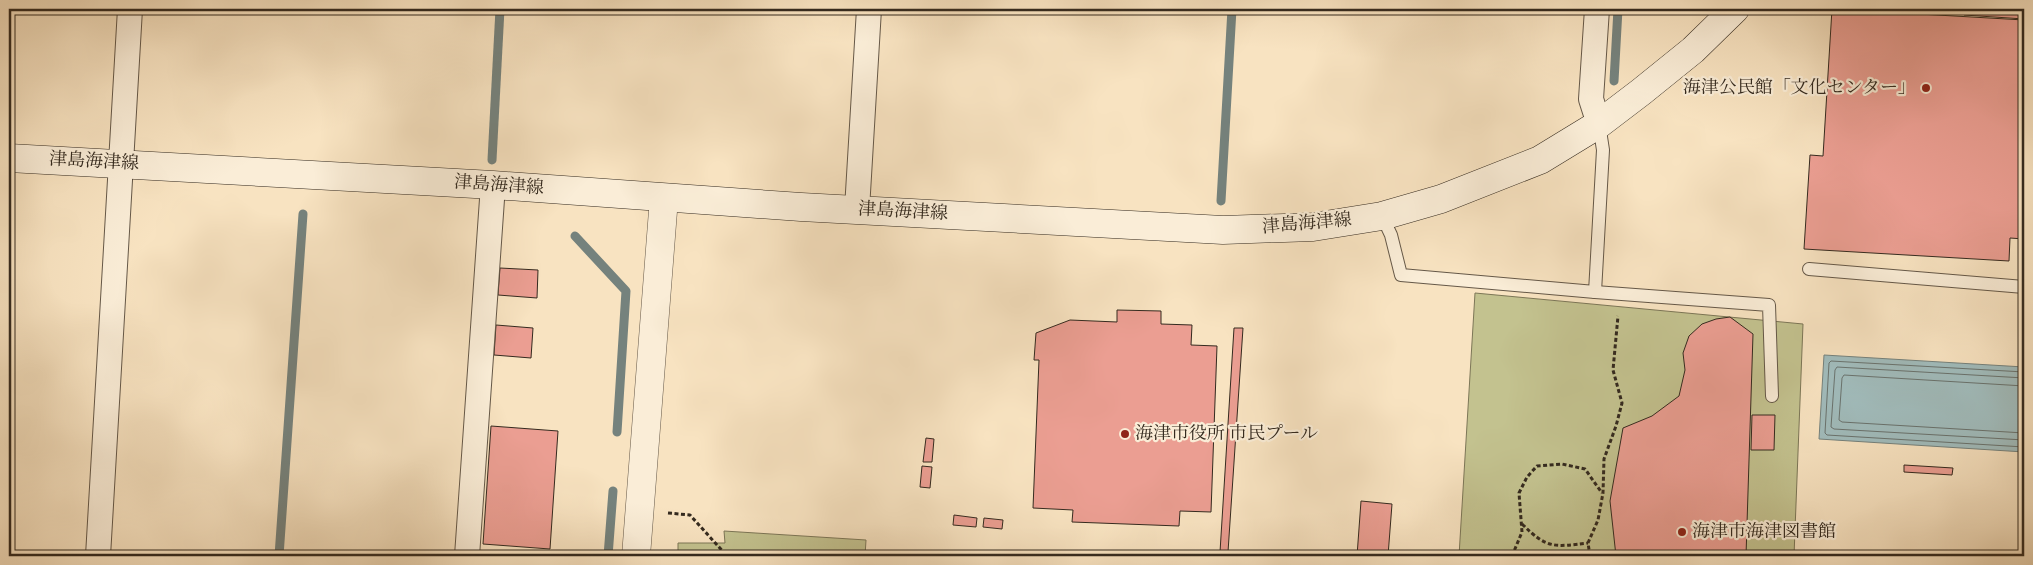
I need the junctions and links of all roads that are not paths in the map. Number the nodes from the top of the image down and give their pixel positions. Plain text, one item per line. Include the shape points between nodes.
1 (130, 9) edge
2 (869, 9) edge
3 (1597, 9) edge
4 (1735, 9) edge
5 (1598, 124) junction
6 (9, 158) edge
7 (121, 164) junction
8 (493, 186) junction
9 (664, 198) junction
10 (857, 209) junction
11 (1382, 216) junction
12 (1809, 269) dead end
13 (2024, 287) edge
14 (1595, 292) junction
15 (1772, 396) dead end
16 (98, 556) edge
17 (467, 556) edge
18 (636, 556) edge

1 - 7 street
2 - 10 street
3 - 5 street via 1591,99
4 - 5 main road, 津島海津線 via 1693,50
5 - 11 main road, 津島海津線 via 1540,160 1441,199
5 - 14 lane via 1603,150
6 - 7 main road, 津島海津線
7 - 8 main road, 津島海津線
7 - 16 street
8 - 9 main road, 津島海津線
8 - 17 street
9 - 10 main road, 津島海津線
9 - 18 main road
10 - 11 main road, 津島海津線 via 1223,230 1313,227
11 - 14 lane via 1391,235 1401,275
12 - 13 lane
14 - 15 lane via 1768,305

